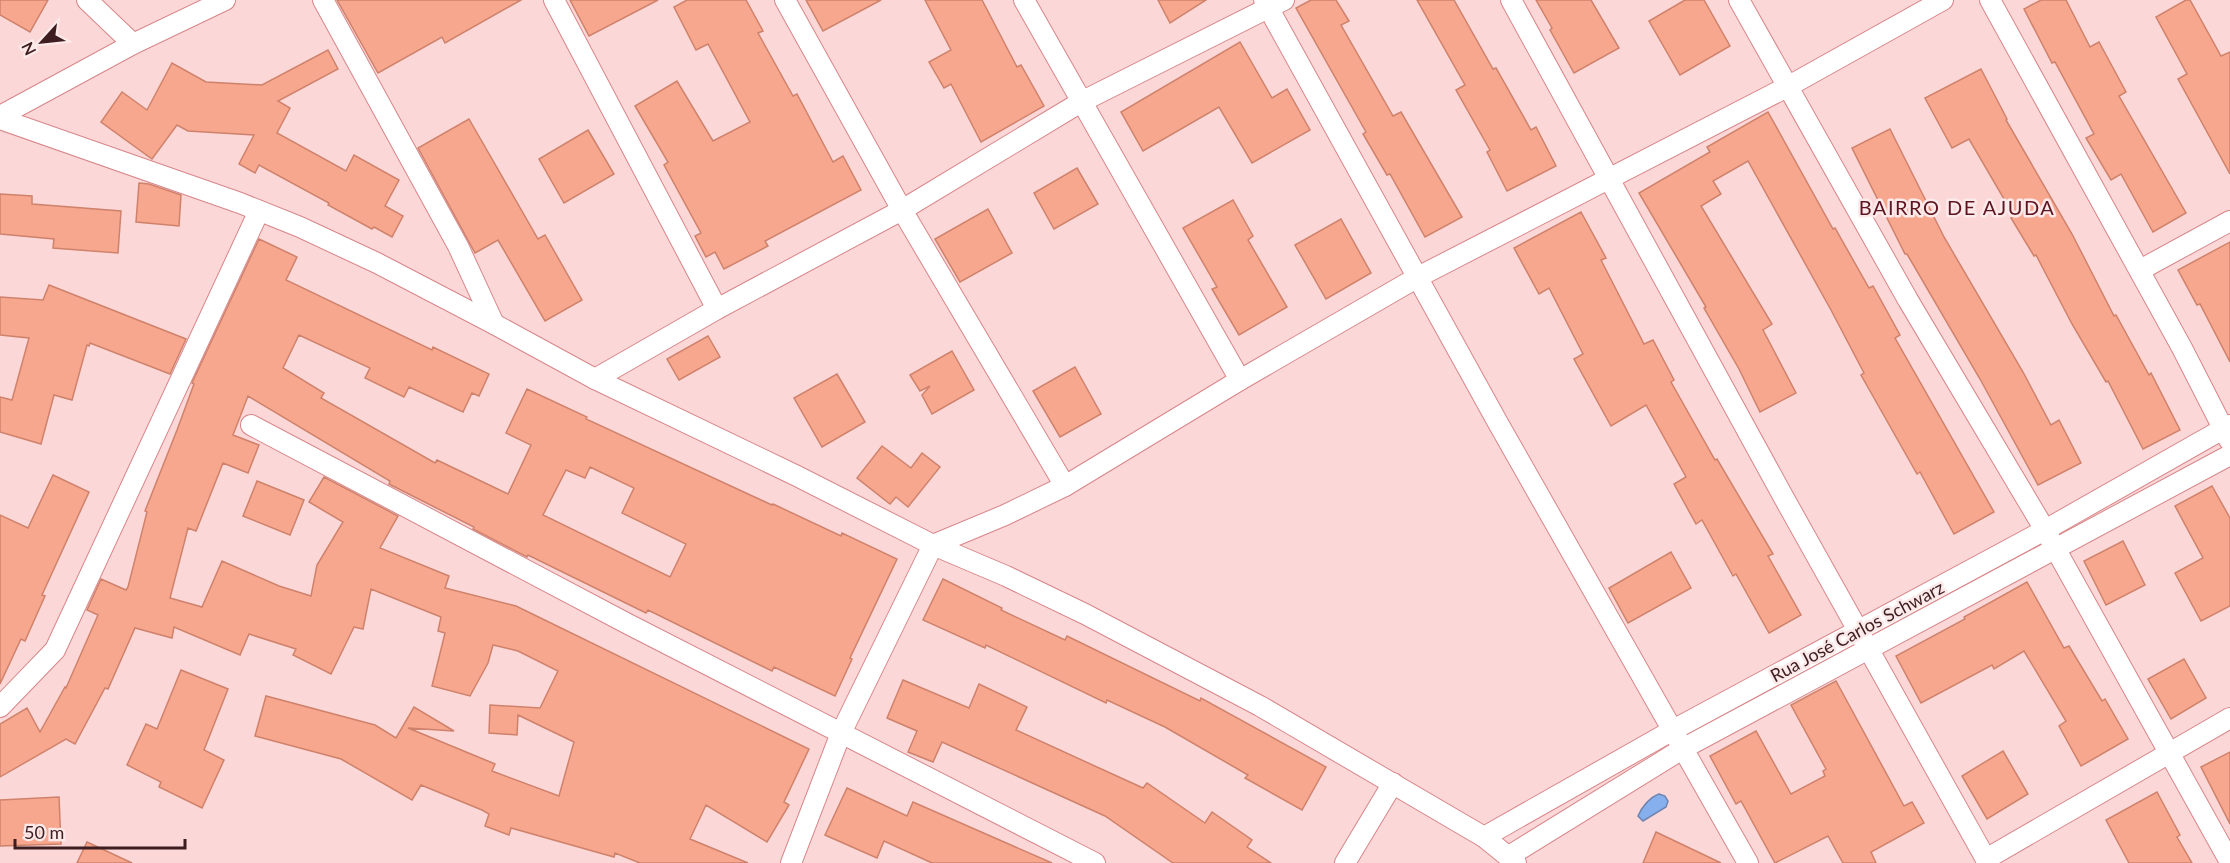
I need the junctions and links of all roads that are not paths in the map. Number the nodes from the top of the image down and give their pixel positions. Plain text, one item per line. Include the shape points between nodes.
1 (87, 0) edge
2 (225, 0) edge
3 (323, 0) edge
4 (554, 0) edge
5 (785, 0) edge
6 (1024, 0) edge
7 (1512, 0) edge
8 (1739, 0) edge
9 (1943, 0) edge
10 (1990, 0) edge
11 (1272, 3) edge
12 (133, 44) junction
13 (1787, 87) junction
14 (1081, 102) junction
15 (0, 118) edge
16 (1610, 178) junction
17 (902, 210) junction
18 (259, 211) junction
19 (2230, 221) edge
20 (2140, 270) junction
21 (1418, 277) junction
22 (717, 309) junction
23 (494, 324) junction
24 (595, 379) junction
25 (1240, 380) junction
26 (252, 425) dead end
27 (2228, 432) edge
28 (2230, 455) edge
29 (1065, 486) junction
30 (2044, 530) junction
31 (933, 545) junction
32 (2053, 548) junction
33 (1860, 630) junction
34 (1869, 649) junction
35 (0, 707) edge
36 (2230, 718) edge
37 (1672, 730) junction
38 (841, 733) junction
39 (1684, 748) junction
40 (2171, 753) junction
41 (1393, 783) junction
42 (1484, 837) junction
43 (1512, 860) edge
44 (1987, 861) edge
45 (2230, 862) edge
46 (791, 863) edge
47 (1095, 863) edge
48 (1345, 863) edge
49 (1748, 863) edge

1 - 12 street
2 - 12 street
3 - 23 street via 458,246
4 - 22 street
5 - 17 street
6 - 14 street
7 - 16 street
8 - 13 street
9 - 13 street
10 - 20 street
11 - 14 street
11 - 21 street
12 - 15 street
13 - 16 street
13 - 30 street
14 - 17 street
14 - 25 street
15 - 18 street
16 - 21 street
16 - 33 street
17 - 22 street
17 - 29 street
18 - 23 street via 358,254
18 - 35 street via 55,650
19 - 20 street
20 - 27 street
21 - 25 street
21 - 37 street
22 - 24 street
23 - 24 street
24 - 31 street
25 - 29 street
26 - 38 street
27 - 30 street, Rua José Carlos Schwarz
28 - 32 street, Rua José Carlos Schwarz
29 - 31 street
30 - 32 street
30 - 33 street, Rua José Carlos Schwarz
31 - 38 street
31 - 41 street via 1085,614 1260,706
32 - 34 street, Rua José Carlos Schwarz
32 - 40 street
33 - 34 street
33 - 37 street, Rua José Carlos Schwarz
34 - 39 street, Rua José Carlos Schwarz
34 - 44 street
36 - 40 street
37 - 39 street
37 - 42 street, Rua José Carlos Schwarz
38 - 46 street
38 - 47 street
39 - 43 street, Rua José Carlos Schwarz
39 - 49 street
40 - 44 street
40 - 45 street
41 - 42 street
41 - 48 street
42 - 43 street

